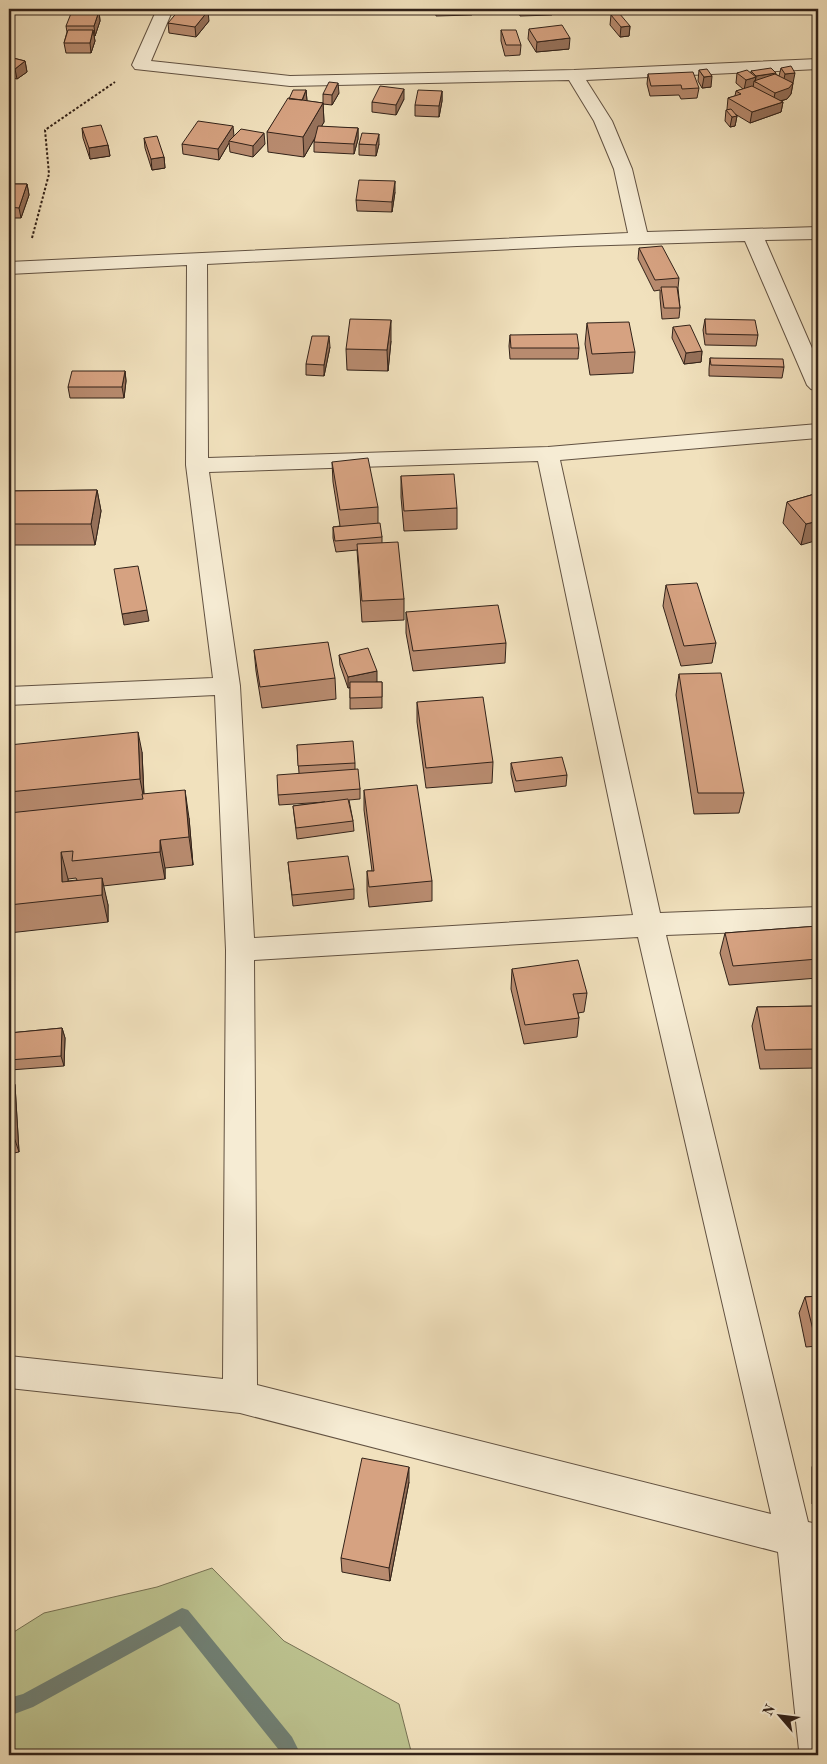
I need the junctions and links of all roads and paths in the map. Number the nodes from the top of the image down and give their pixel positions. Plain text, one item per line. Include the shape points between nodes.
1 (165, 9) edge
2 (818, 64) edge
3 (141, 65) junction
4 (574, 75) junction
5 (818, 233) edge
6 (753, 236) junction
7 (638, 238) junction
8 (197, 259) junction
9 (16, 268) edge
10 (818, 385) edge
11 (818, 431) edge
12 (548, 454) junction
13 (197, 465) junction
14 (227, 686) junction
15 (9, 696) edge
16 (818, 918) edge
17 (649, 925) junction
18 (240, 950) junction
19 (9, 1372) edge
20 (240, 1398) junction
21 (806, 1540) edge
22 (818, 1750) edge

1 - 3 street
2 - 4 street
3 - 4 street via 290,81
3 - 9 path via 44,130 49,174
4 - 7 street via 604,121 622,169
5 - 6 street
6 - 7 street
6 - 10 street
7 - 8 street
8 - 9 street
8 - 13 street
11 - 12 street
12 - 13 street
12 - 17 street
13 - 14 street
14 - 15 street
14 - 18 street
16 - 17 street
17 - 18 street
17 - 21 street
18 - 20 street
19 - 20 street
20 - 21 street
21 - 22 street

